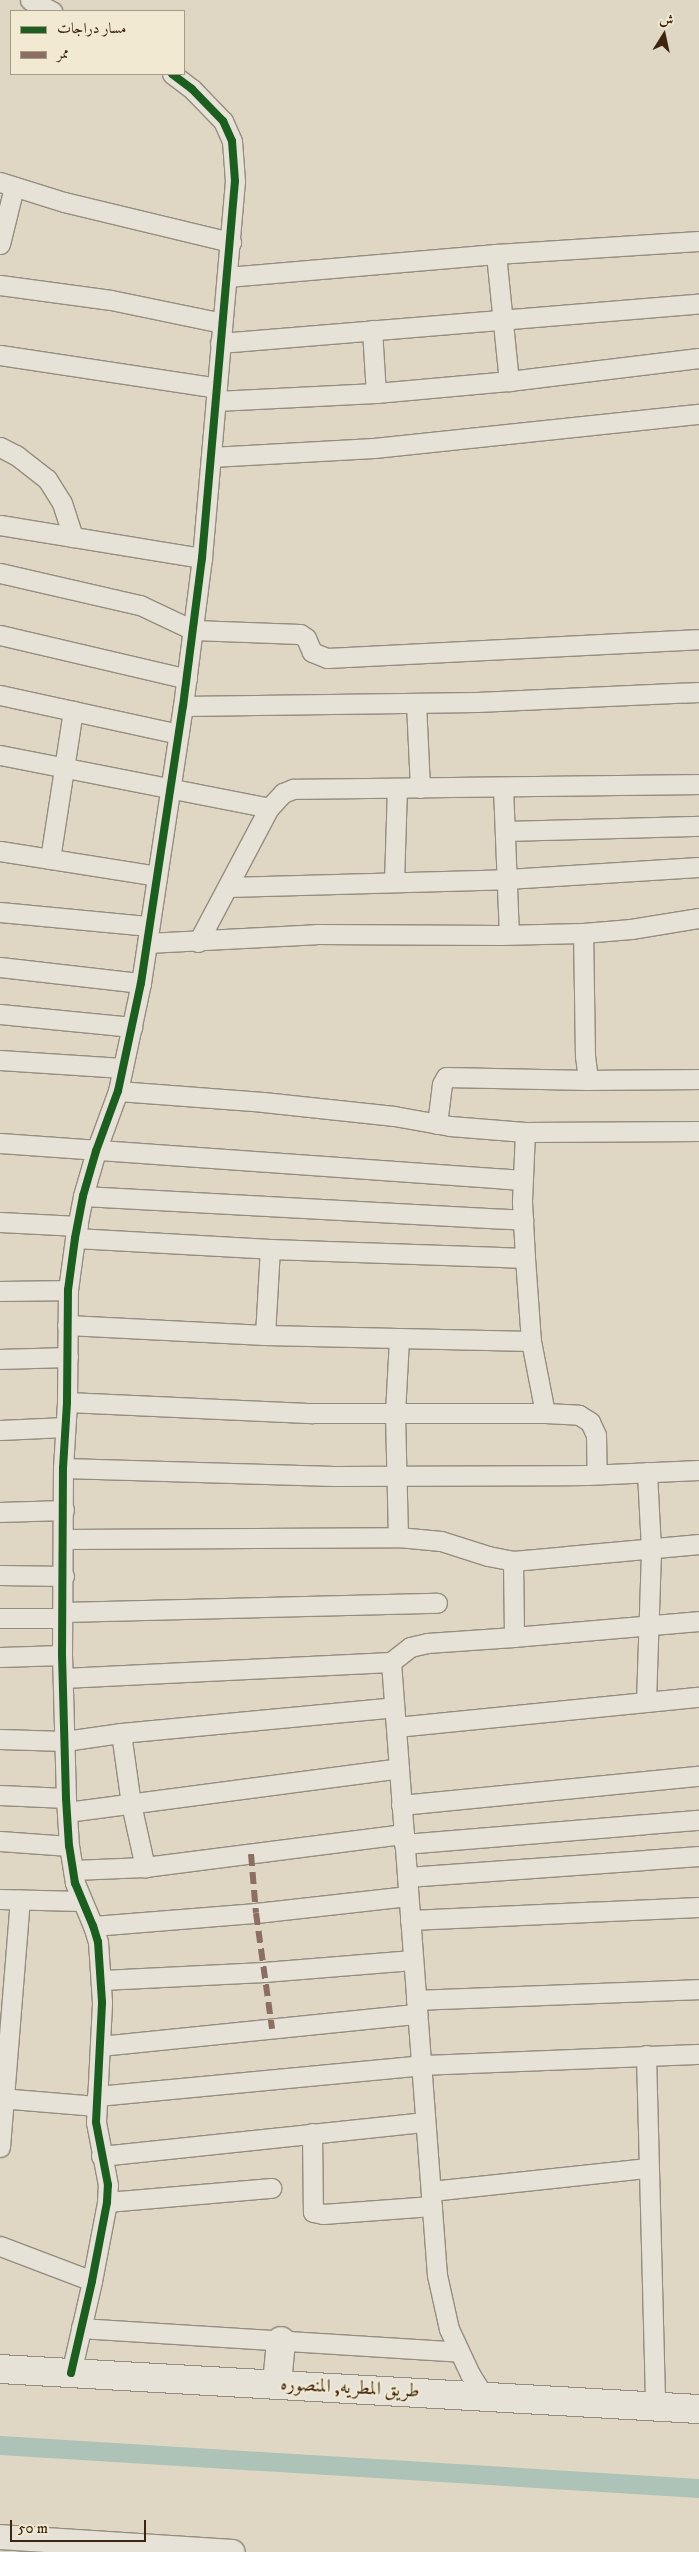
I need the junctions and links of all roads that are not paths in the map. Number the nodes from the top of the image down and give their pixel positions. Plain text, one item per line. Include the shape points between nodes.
1 (30, 0) edge
2 (50, 10) edge
3 (173, 75) edge
4 (7, 185) edge
5 (699, 241) edge
6 (231, 242) junction
7 (0, 244) edge
8 (496, 254) junction
9 (227, 277) junction
10 (0, 285) edge
11 (699, 304) edge
12 (503, 320) junction
13 (222, 323) junction
14 (372, 330) junction
15 (220, 343) junction
16 (0, 356) edge
17 (699, 358) edge
18 (509, 381) junction
19 (376, 393) junction
20 (217, 394) junction
21 (699, 414) edge
22 (0, 447) edge
23 (211, 457) junction
24 (0, 525) edge
25 (73, 537) junction
26 (202, 558) junction
27 (0, 573) edge
28 (193, 630) junction
29 (0, 635) edge
30 (699, 639) edge
31 (187, 679) junction
32 (699, 692) edge
33 (0, 695) edge
34 (416, 703) junction
35 (183, 706) junction
36 (73, 711) junction
37 (179, 734) junction
38 (1, 760) edge
39 (65, 768) junction
40 (699, 784) edge
41 (503, 787) junction
42 (397, 788) junction
43 (420, 788) junction
44 (170, 789) junction
45 (269, 808) junction
46 (699, 826) edge
47 (505, 831) junction
48 (0, 851) edge
49 (50, 858) junction
50 (699, 867) edge
51 (157, 876) junction
52 (507, 879) junction
53 (394, 882) junction
54 (228, 887) junction
55 (0, 912) edge
56 (699, 918) edge
57 (583, 932) junction
58 (509, 934) junction
59 (148, 935) junction
60 (198, 942) junction
61 (0, 967) edge
62 (141, 983) junction
63 (0, 1014) edge
64 (132, 1027) junction
65 (0, 1060) edge
66 (123, 1068) junction
67 (699, 1079) edge
68 (588, 1080) junction
69 (118, 1091) junction
70 (437, 1124) junction
71 (699, 1131) edge
72 (525, 1132) junction
73 (0, 1143) edge
74 (96, 1151) junction
75 (523, 1180) junction
76 (83, 1196) junction
77 (522, 1220) junction
78 (0, 1222) edge
79 (76, 1232) junction
80 (270, 1249) junction
81 (525, 1258) junction
82 (68, 1290) junction
83 (0, 1291) edge
84 (67, 1325) junction
85 (265, 1335) junction
86 (399, 1338) junction
87 (531, 1341) junction
88 (68, 1357) junction
89 (0, 1359) edge
90 (67, 1402) junction
91 (395, 1413) junction
92 (545, 1413) junction
93 (65, 1427) junction
94 (0, 1430) edge
95 (63, 1468) junction
96 (699, 1470) edge
97 (647, 1472) junction
98 (597, 1474) junction
99 (395, 1476) junction
100 (64, 1510) junction
101 (0, 1512) edge
102 (398, 1537) junction
103 (64, 1539) junction
104 (699, 1544) edge
105 (652, 1549) junction
106 (513, 1561) junction
107 (0, 1575) edge
108 (64, 1576) junction
109 (436, 1604) dead end
110 (63, 1615) junction
111 (0, 1618) edge
112 (699, 1621) edge
113 (648, 1625) junction
114 (514, 1637) junction
115 (62, 1655) junction
116 (0, 1657) edge
117 (391, 1662) junction
118 (63, 1678) junction
119 (699, 1697) edge
120 (646, 1702) junction
121 (394, 1707) junction
122 (396, 1727) junction
123 (121, 1734) junction
124 (0, 1739) edge
125 (65, 1741) junction
126 (399, 1768) junction
127 (699, 1776) edge
128 (0, 1795) edge
129 (131, 1804) junction
130 (66, 1805) junction
131 (402, 1805) junction
132 (699, 1820) edge
133 (404, 1839) junction
134 (0, 1841) edge
135 (69, 1846) junction
136 (699, 1856) edge
137 (145, 1867) junction
138 (73, 1870) junction
139 (407, 1877) junction
140 (408, 1896) junction
141 (0, 1899) edge
142 (20, 1900) junction
143 (81, 1901) junction
144 (699, 1906) edge
145 (410, 1920) junction
146 (93, 1926) junction
147 (413, 1960) junction
148 (102, 1980) junction
149 (699, 1989) edge
150 (417, 2007) junction
151 (100, 2046) junction
152 (699, 2054) edge
153 (646, 2055) junction
154 (422, 2065) junction
155 (1, 2098) edge
156 (97, 2101) junction
157 (425, 2122) junction
158 (312, 2133) junction
159 (0, 2147) edge
160 (101, 2156) junction
161 (648, 2168) junction
162 (272, 2188) dead end
163 (431, 2198) junction
164 (107, 2202) junction
165 (0, 2246) edge
166 (92, 2281) junction
167 (81, 2328) junction
168 (281, 2341) junction
169 (458, 2352) junction
170 (0, 2369) edge
171 (71, 2373) junction
172 (278, 2384) junction
173 (484, 2396) junction
174 (655, 2406) junction
175 (699, 2409) edge
176 (0, 2537) edge
177 (233, 2552) edge

1 - 2 street
3 - 6 street via 223,121 232,141 235,181
4 - 6 street
4 - 7 street
5 - 8 street
6 - 9 street
8 - 9 street
8 - 12 street
9 - 13 street
10 - 13 street via 111,300
11 - 12 street
12 - 14 street
12 - 18 street
13 - 15 street
14 - 15 street
14 - 19 street
15 - 20 street
16 - 20 street
17 - 18 street
18 - 19 street
19 - 20 street
20 - 23 street
21 - 23 street via 374,448
22 - 25 street via 47,478 62,503
23 - 26 street
24 - 25 street
25 - 26 street
26 - 28 street
27 - 28 street via 140,605
28 - 30 street via 300,634 306,638 312,652 327,658
28 - 31 street
29 - 31 street
31 - 35 street
32 - 34 street
33 - 36 street
34 - 35 street
34 - 43 street
35 - 37 street
36 - 37 street
36 - 39 street
37 - 44 street
38 - 39 street
39 - 44 street
39 - 49 street
40 - 41 street
41 - 43 street
41 - 47 street
42 - 43 street
42 - 45 street via 293,789 283,793
42 - 53 street
44 - 45 street
44 - 51 street
45 - 54 street
46 - 47 street
47 - 52 street
48 - 49 street
49 - 51 street
50 - 52 street
51 - 59 street
52 - 53 street
52 - 58 street
53 - 54 street
54 - 60 street
55 - 59 street
56 - 57 street via 631,929
57 - 58 street
57 - 68 street
58 - 60 street via 316,934
59 - 60 street
59 - 62 street
61 - 62 street
62 - 64 street
63 - 64 street
64 - 66 street
65 - 66 street
66 - 69 street
67 - 68 street
68 - 70 street via 446,1078 442,1084
69 - 70 street via 263,1102 394,1116
69 - 74 street
70 - 72 street
71 - 72 street
72 - 75 street
73 - 74 street
74 - 75 street
74 - 76 street
75 - 77 street
76 - 77 street
76 - 79 street
77 - 81 street
78 - 79 street
79 - 80 street
79 - 82 street
80 - 81 street
80 - 85 street
81 - 87 street
82 - 83 street
82 - 84 street
84 - 85 street
84 - 88 street
85 - 86 street
86 - 87 street
86 - 91 street
87 - 92 street
88 - 89 street
88 - 90 street
90 - 91 street via 313,1413
90 - 93 street
91 - 92 street
91 - 99 street
92 - 98 street via 579,1415 590,1422 596,1436
93 - 94 street
93 - 95 street
95 - 99 street
95 - 100 street
96 - 97 street
97 - 98 street
97 - 105 street
98 - 99 street
99 - 102 street
100 - 101 street
100 - 103 street
102 - 103 street
102 - 106 street via 441,1541
103 - 108 street
104 - 105 street
105 - 106 street
105 - 113 street
106 - 114 street
107 - 108 street
108 - 110 street
109 - 110 street
110 - 111 street
110 - 115 street
112 - 113 street
113 - 114 street
113 - 120 street
114 - 117 street via 410,1647
115 - 116 street
115 - 118 street
117 - 118 street
117 - 121 street
118 - 125 street
119 - 120 street
120 - 122 street
121 - 122 street
121 - 123 street
122 - 126 street
123 - 125 street
123 - 129 street
124 - 125 street
125 - 130 street
126 - 129 street
126 - 131 street
127 - 131 street
128 - 130 street
129 - 130 street
129 - 137 street
130 - 135 street
131 - 133 street
132 - 133 street
133 - 137 street
133 - 139 street
134 - 135 street
135 - 138 street
136 - 139 street
137 - 138 street
138 - 143 street
139 - 140 street
140 - 145 street
140 - 146 street via 256,1913
141 - 142 street
142 - 143 street
142 - 155 street
143 - 146 street
144 - 145 street
145 - 147 street
146 - 148 street
147 - 148 street
147 - 150 street
148 - 151 street
149 - 150 street
150 - 151 street
150 - 154 street
151 - 156 street
152 - 153 street
153 - 154 street
153 - 161 street
154 - 156 street
154 - 157 street
155 - 156 street
155 - 159 street
156 - 160 street
157 - 158 street
157 - 163 street
158 - 160 street
158 - 163 street via 312,2212 323,2214
160 - 164 street via 108,2186
161 - 163 street
161 - 174 street
162 - 164 street
163 - 169 street via 442,2304
164 - 166 street
165 - 166 street
166 - 167 street
167 - 168 street
167 - 171 street
168 - 169 street
168 - 172 main road
169 - 173 street
170 - 171 main road, طريق المطريه, المنصوره
171 - 172 main road, طريق المطريه, المنصوره
172 - 173 main road, طريق المطريه, المنصوره
173 - 174 main road, طريق المطريه, المنصوره
174 - 175 main road, طريق المطريه, المنصوره
176 - 177 street

